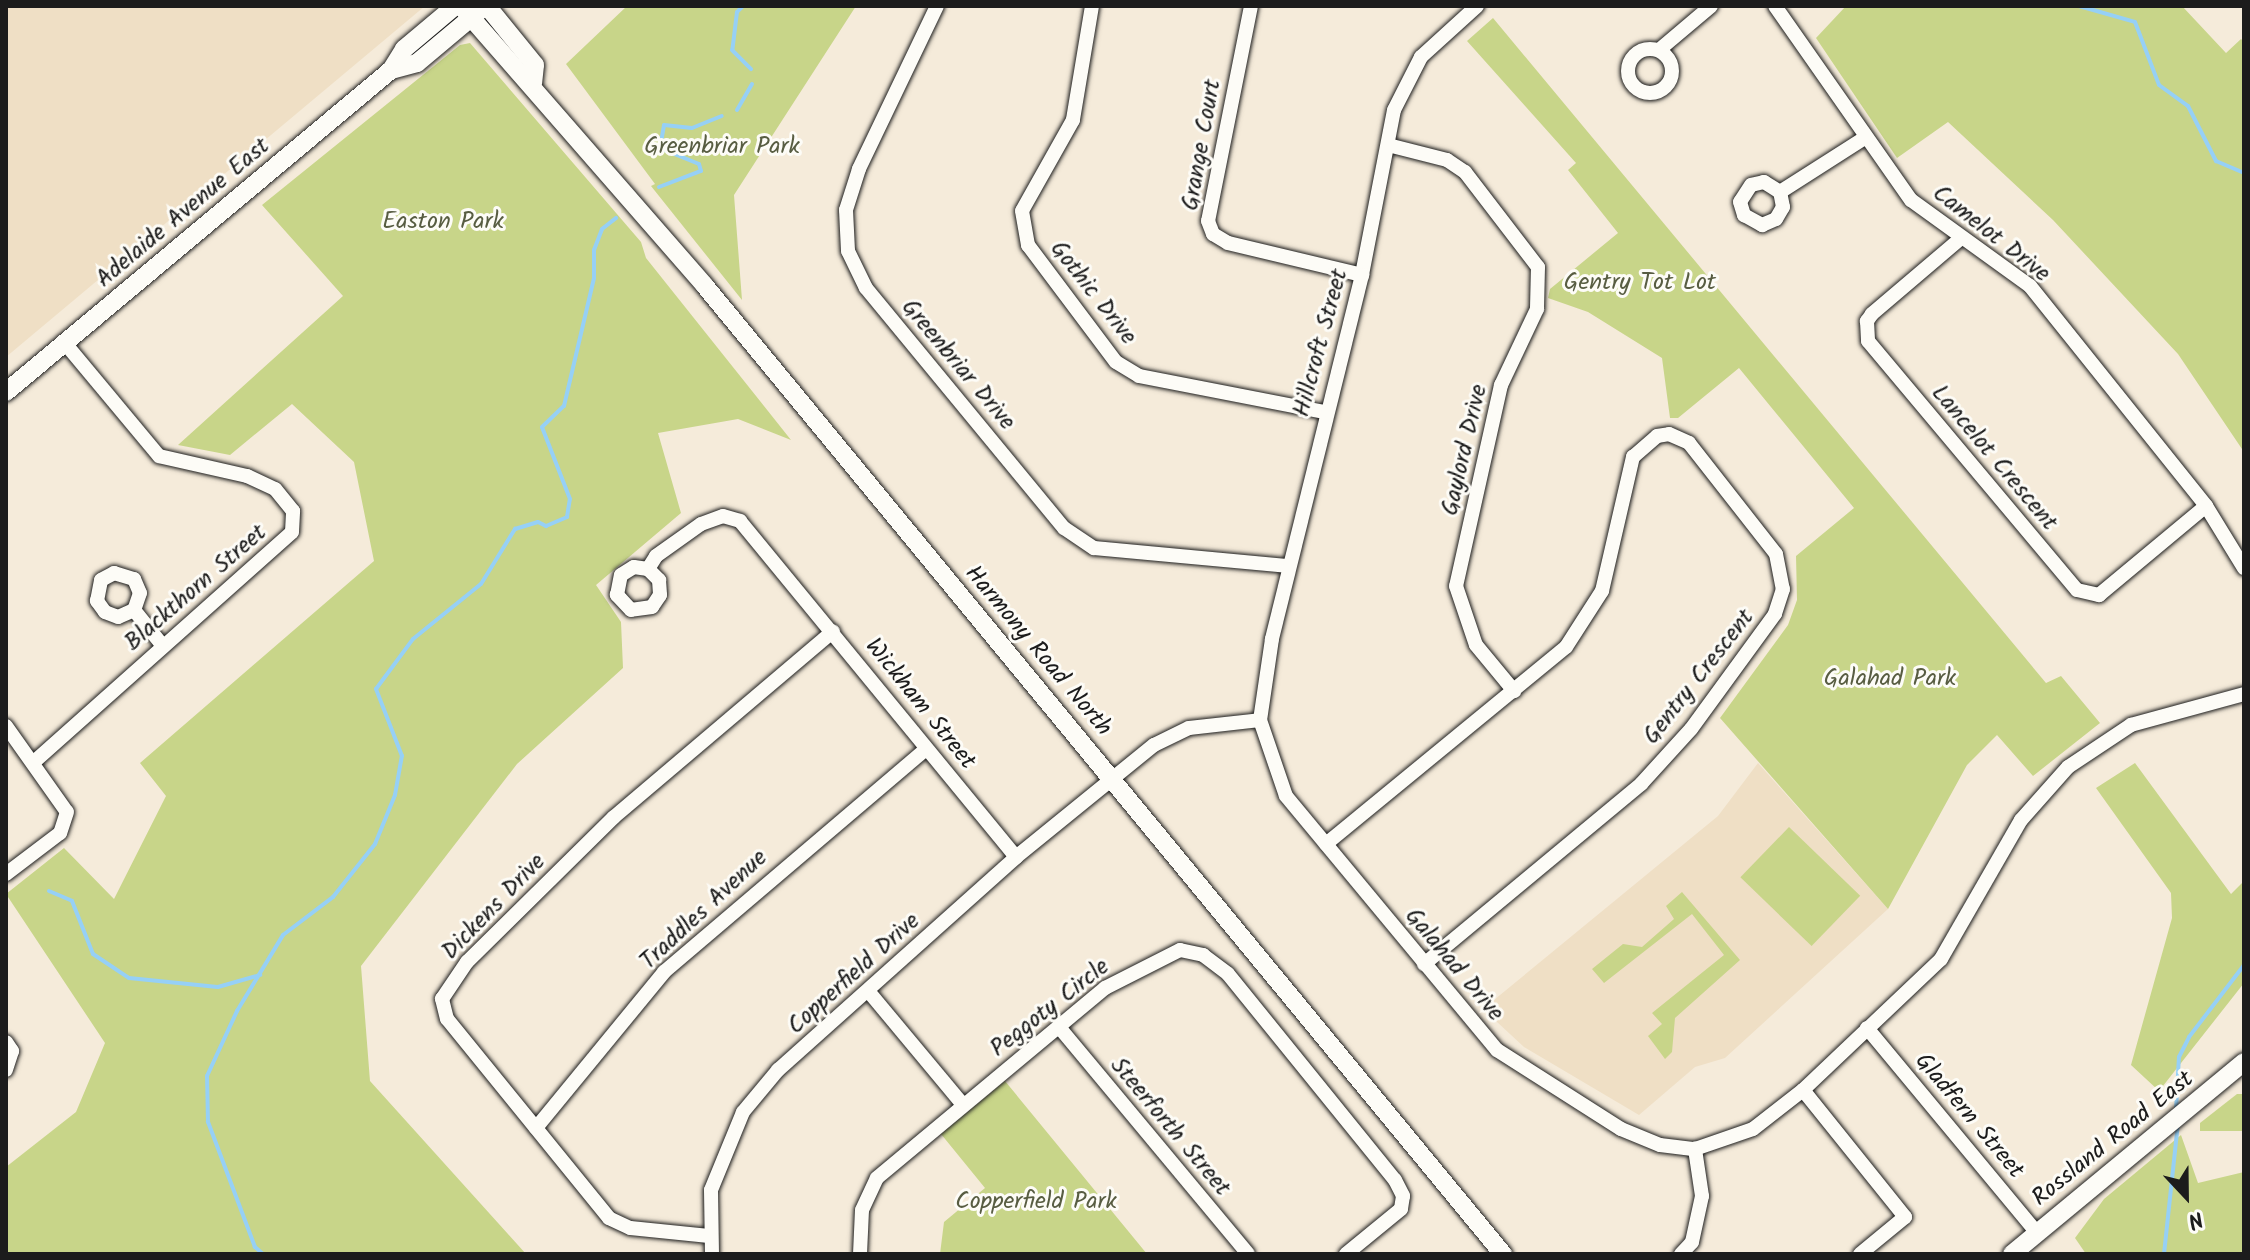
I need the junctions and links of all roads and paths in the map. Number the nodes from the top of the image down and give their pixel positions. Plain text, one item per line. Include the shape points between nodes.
1 (455, 6) edge
2 (937, 6) edge
3 (1092, 6) edge
4 (1251, 6) edge
5 (1477, 6) edge
6 (1711, 6) edge
7 (1775, 6) edge
8 (476, 9) edge
9 (1659, 50) dead end
10 (391, 70) junction
11 (1866, 137) junction
12 (1388, 145) junction
13 (1780, 192) dead end
14 (1960, 239) junction
15 (1362, 275) junction
16 (65, 343) junction
17 (6, 392) edge
18 (1325, 412) junction
19 (2206, 506) junction
20 (1289, 566) junction
21 (2244, 568) edge
22 (648, 569) dead end
23 (134, 610) dead end
24 (833, 631) junction
25 (163, 646) junction
26 (1514, 691) junction
27 (2244, 694) edge
28 (1260, 720) junction
29 (6, 726) edge
30 (926, 749) junction
31 (35, 761) junction
32 (1112, 779) junction
33 (1326, 844) junction
34 (1016, 857) junction
35 (6, 874) edge
36 (1424, 964) junction
37 (869, 992) junction
38 (1059, 1027) junction
39 (1867, 1028) junction
40 (6, 1042) edge
41 (2244, 1062) edge
42 (6, 1070) edge
43 (1803, 1090) junction
44 (963, 1105) junction
45 (536, 1128) junction
46 (1695, 1149) junction
47 (2037, 1233) junction
48 (709, 1236) junction
49 (712, 1254) edge
50 (860, 1254) edge
51 (1248, 1254) edge
52 (1346, 1254) edge
53 (1503, 1254) edge
54 (1681, 1254) edge
55 (1860, 1254) edge
56 (2012, 1254) edge

1 - 10 main road, Adelaide Avenue East via 404,49
2 - 20 street, Greenbriar Drive via 859,169 846,210 848,251 866,288 1064,528 1094,548
3 - 18 street, Gothic Drive via 1073,120 1022,211 1028,245 1116,362 1139,376
4 - 15 street, Grange Court via 1208,221 1213,234 1228,243
5 - 12 street, Hillcroft Street via 1429,49 1406,79
6 - 9 street
7 - 11 street, Camelot Drive
8 - 10 main road, Adelaide Avenue East via 417,63
8 - 32 main road, Harmony Road North via 520,77 533,83
10 - 16 main road, Adelaide Avenue East
11 - 13 street
11 - 14 street, Camelot Drive via 1911,200
12 - 15 street, Hillcroft Street
12 - 26 street, Gaylord Drive via 1447,160 1465,172 1538,267 1537,309 1501,385 1456,586 1471,636
14 - 19 street, Camelot Drive via 2030,286
14 - 19 street, Lancelot Crescent via 1872,314 1868,341 2077,590 2099,595
15 - 18 street, Hillcroft Street
16 - 17 main road, Adelaide Avenue East
16 - 25 street, Blackthorn Street via 159,456 247,476 275,489 293,511 292,532
18 - 20 street, Hillcroft Street
19 - 21 street, Camelot Drive
20 - 28 street, Hillcroft Street
22 - 24 street, Wickham Street via 677,540 723,516 740,521
23 - 25 street
24 - 30 street, Wickham Street
24 - 45 street, Dickens Drive via 614,817 467,962 442,999 447,1019
25 - 31 street, Blackthorn Street
26 - 33 street, Gentry Crescent
26 - 36 street, Gentry Crescent via 1566,647 1595,607 1639,447 1657,436 1679,436 1769,540 1783,577 1775,614 1691,729 1641,784
27 - 39 street, Galahad Drive via 2131,725 2068,767 2021,820 1949,949
28 - 32 street, Copperfield Drive via 1207,724 1172,734
28 - 33 street, Galahad Drive via 1286,796
29 - 31 street
30 - 34 street, Wickham Street
30 - 45 street, Traddles Avenue via 664,972
31 - 35 street via 67,812 60,833
32 - 34 street, Copperfield Drive
32 - 53 main road, Harmony Road North
33 - 36 street, Galahad Drive
34 - 37 street, Copperfield Drive
36 - 46 street, Galahad Drive via 1497,1050 1621,1129 1660,1145
37 - 44 street
37 - 48 street, Copperfield Drive via 778,1070 743,1112 711,1190
38 - 44 street, Peggoty Circle
38 - 51 street, Steerforth Street
38 - 52 street, Peggoty Circle via 1105,988 1180,950 1203,955 1228,974 1403,1196 1401,1209
39 - 43 street, Galahad Drive
39 - 47 street, Gladfern Street
40 - 42 street via 12,1051
41 - 47 main road, Rossland Road East
43 - 46 street, Galahad Drive via 1753,1129
43 - 55 street via 1905,1217
44 - 50 street, Peggoty Circle via 877,1178 862,1210
45 - 48 street, Dickens Drive via 609,1218 630,1228
46 - 54 street via 1702,1196 1692,1242
47 - 56 main road, Rossland Road East
48 - 49 street, Copperfield Drive

